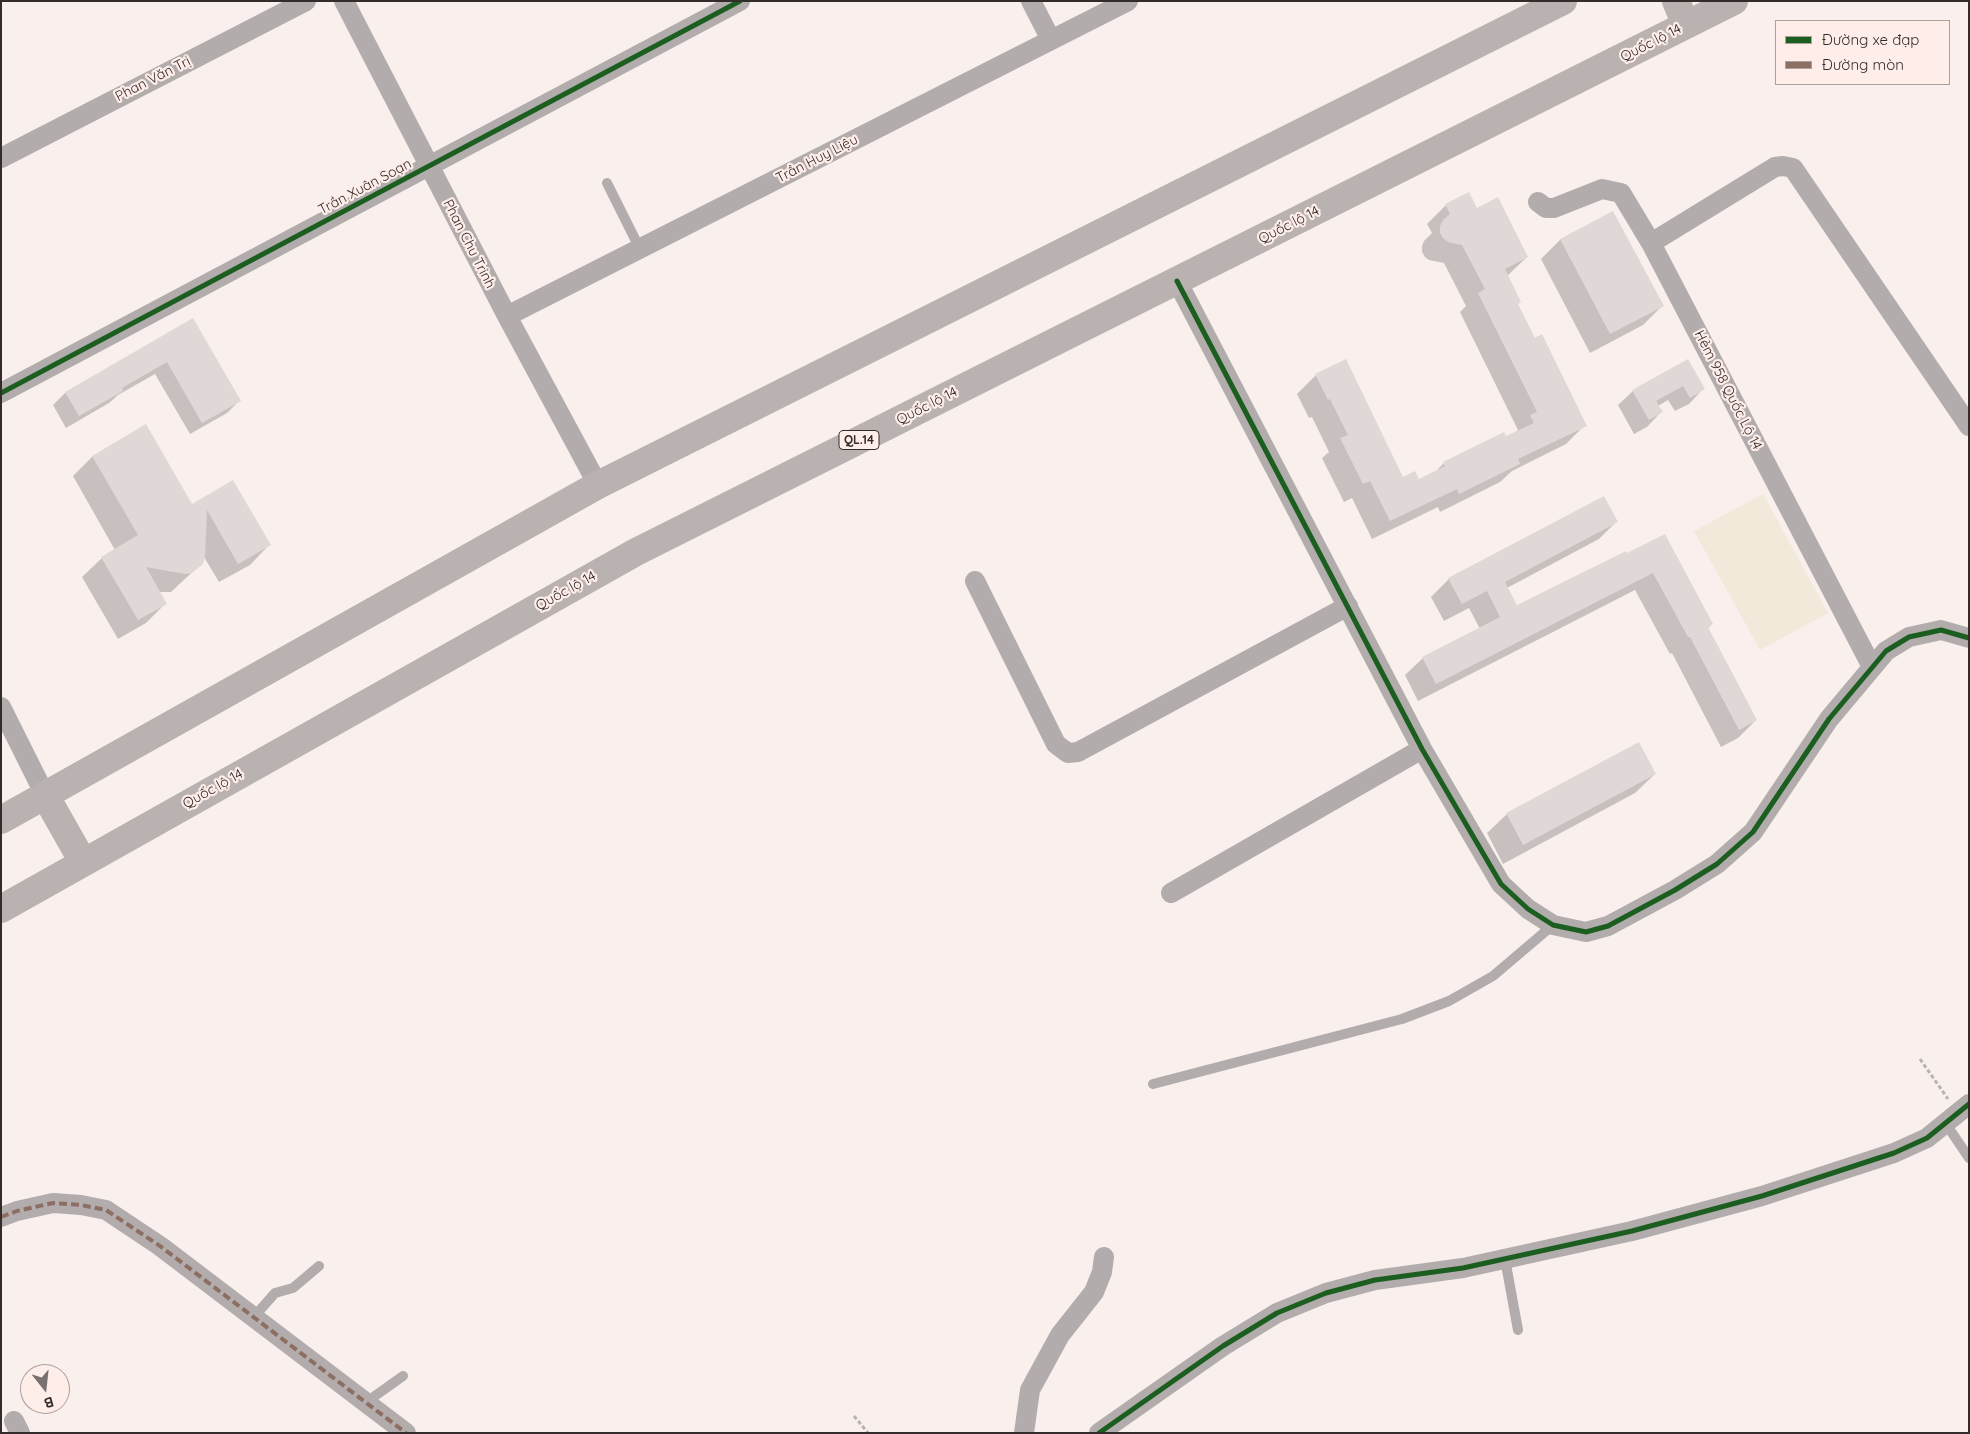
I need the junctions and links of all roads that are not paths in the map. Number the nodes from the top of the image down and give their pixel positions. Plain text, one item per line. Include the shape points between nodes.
1 (306, 1) edge
2 (344, 1) edge
3 (740, 1) edge
4 (1031, 1) edge
5 (1128, 1) edge
6 (1563, 1) edge
7 (1734, 1) edge
8 (1681, 13) edge
9 (1051, 40) junction
10 (1, 158) edge
11 (429, 166) junction
12 (607, 183) dead end
13 (1538, 202) dead end
14 (1651, 243) junction
15 (640, 249) junction
16 (1177, 280) junction
17 (507, 316) junction
18 (1, 393) edge
19 (1969, 426) edge
20 (598, 485) junction
21 (975, 582) dead end
22 (1348, 606) junction
23 (1969, 638) edge
24 (1872, 667) junction
25 (1, 707) edge
26 (1422, 749) junction
27 (45, 795) junction
28 (1, 820) edge
29 (83, 862) junction
30 (1171, 893) dead end
31 (1, 908) edge
32 (1553, 925) junction
33 (1153, 1084) dead end
34 (1958, 1114) edge
35 (1969, 1158) edge
36 (1, 1217) edge
37 (1104, 1257) dead end
38 (1505, 1259) junction
39 (318, 1266) dead end
40 (253, 1318) junction
41 (1518, 1330) dead end
42 (402, 1376) dead end
43 (365, 1403) junction
44 (406, 1433) edge
45 (1024, 1433) edge
46 (1099, 1433) edge

1 - 10 street, Phan Văn Trị
2 - 11 street, Phan Chu Trinh
3 - 11 street, Trần Xuân Soạn
4 - 9 street
5 - 9 street, Trần Huy Liệu
6 - 20 highway
7 - 8 highway, Quốc lộ 14 / QL.14
8 - 16 highway, Quốc lộ 14 / QL.14
9 - 15 street, Trần Huy Liệu
11 - 17 street, Phan Chu Trinh
11 - 18 street, Trần Xuân Soạn
12 - 15 lane
13 - 14 street, Hẻm 958 Quốc Lộ 14 via 1546,208 1554,208 1602,189 1621,193
14 - 19 street via 1775,167 1793,168
14 - 24 street, Hẻm 958 Quốc Lộ 14
15 - 17 street, Trần Huy Liệu
16 - 22 street
16 - 29 highway, Quốc lộ 14 / QL.14 via 636,552
17 - 20 street, Phan Chu Trinh
20 - 27 highway
21 - 22 street via 1056,744 1068,753 1078,752
22 - 26 street
23 - 24 street via 1942,630 1909,637 1886,651
24 - 32 street via 1829,719 1753,832 1717,864 1608,926 1586,932
25 - 27 street
26 - 30 street
26 - 32 street via 1501,884 1528,909
27 - 28 highway
27 - 29 highway
29 - 31 highway, Quốc lộ 14 / QL.14
32 - 33 lane via 1493,976 1449,1001 1402,1019
34 - 35 lane
34 - 38 street via 1927,1138 1894,1153 1762,1196 1632,1231
36 - 40 street via 53,1203 106,1210 160,1246
37 - 45 street via 1094,1292 1060,1335 1030,1390
38 - 41 lane
38 - 46 street via 1375,1280 1326,1293 1277,1314 1223,1346
39 - 40 lane via 293,1288 275,1293
40 - 43 street
42 - 43 lane
43 - 44 street

